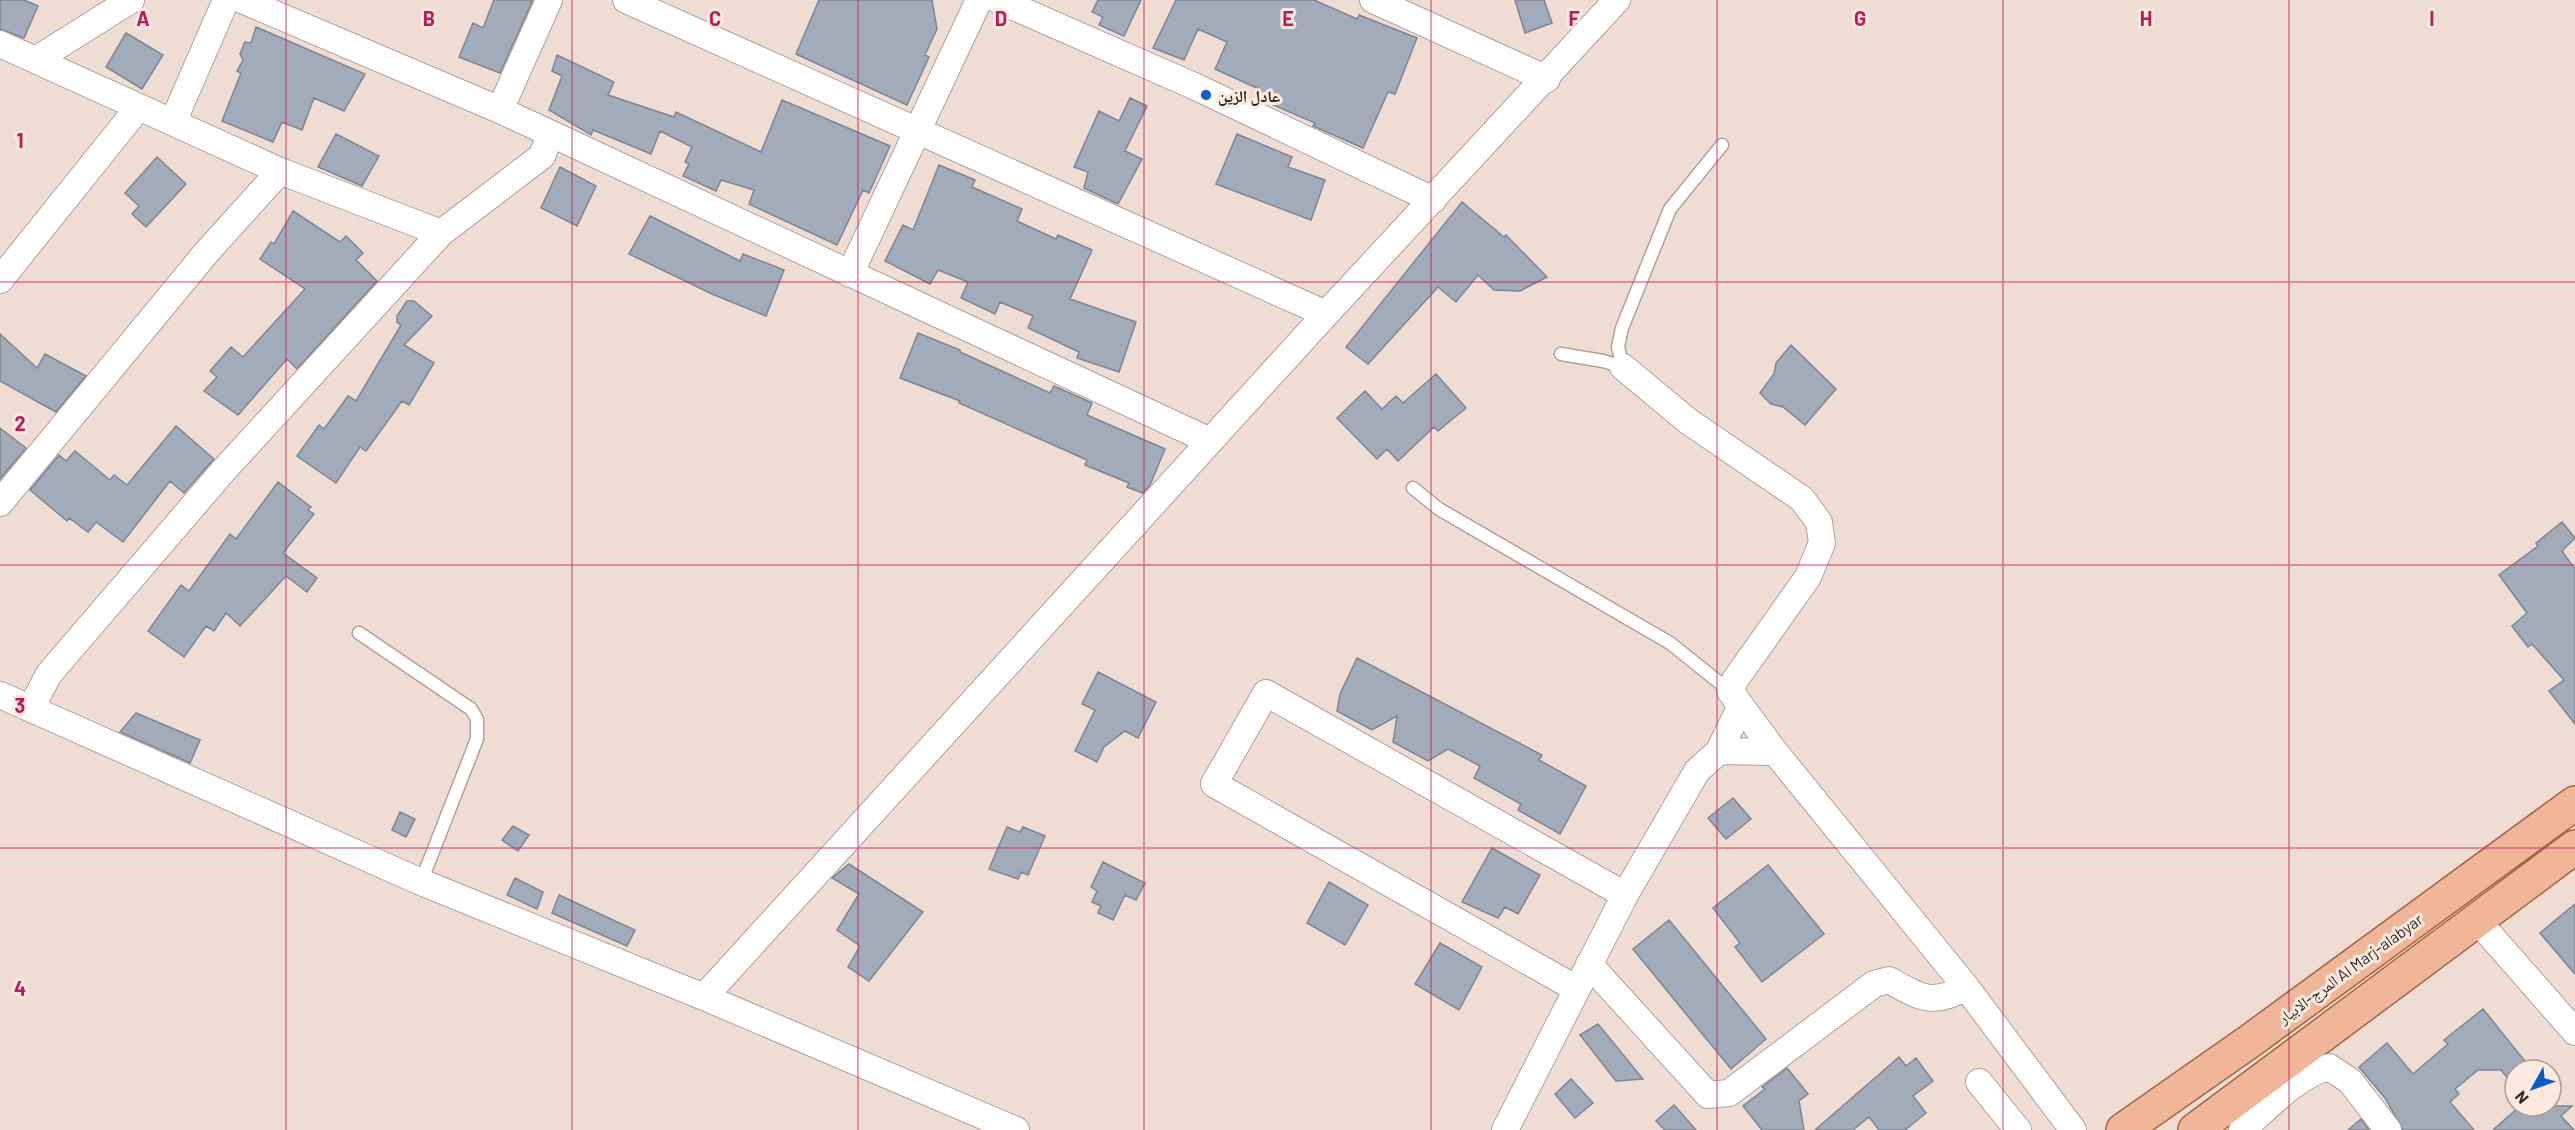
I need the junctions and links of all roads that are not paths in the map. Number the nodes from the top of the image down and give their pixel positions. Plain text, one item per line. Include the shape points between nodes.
1 (131, 0) edge
2 (226, 0) edge
3 (242, 0) edge
4 (549, 0) edge
5 (626, 0) edge
6 (979, 0) edge
7 (998, 0) edge
8 (1373, 0) edge
9 (1617, 0) edge
10 (0, 44) edge
11 (37, 59) junction
12 (1547, 78) junction
13 (138, 108) junction
14 (500, 110) junction
15 (173, 122) junction
16 (917, 131) junction
17 (550, 135) junction
18 (1722, 145) dead end
19 (280, 171) junction
20 (1433, 200) junction
21 (441, 233) junction
22 (850, 274) junction
23 (0, 280) edge
24 (1326, 315) junction
25 (1561, 354) dead end
26 (1623, 367) junction
27 (1210, 441) junction
28 (1413, 488) dead end
29 (0, 503) edge
30 (359, 633) dead end
31 (0, 695) edge
32 (1735, 700) junction
33 (31, 708) junction
34 (1719, 751) junction
35 (1775, 752) junction
36 (2575, 803) edge
37 (2575, 847) edge
38 (421, 882) junction
39 (1625, 895) junction
40 (2476, 920) junction
41 (1589, 964) junction
42 (1966, 987) junction
43 (1577, 989) junction
44 (704, 997) junction
45 (2575, 1032) edge
46 (1979, 1082) dead end
47 (1016, 1130) edge
48 (1505, 1130) edge
49 (2018, 1130) edge
50 (2073, 1130) edge
51 (2123, 1130) edge
52 (2195, 1130) edge
53 (2242, 1130) edge
54 (2388, 1130) edge

1 - 11 street
2 - 15 street
3 - 14 street
4 - 14 street
5 - 16 street
6 - 16 street
7 - 20 street via 1194,86
8 - 12 street
9 - 12 street
10 - 11 street
11 - 13 street
12 - 20 street
13 - 15 street
13 - 23 street
14 - 17 street
15 - 19 street
16 - 22 street
16 - 24 street
17 - 21 street via 542,156
17 - 22 street
18 - 26 lane via 1670,209 1622,328 1618,347
19 - 21 street
19 - 29 street via 206,253
20 - 24 street
21 - 33 street via 128,581 49,674
22 - 27 street
24 - 27 street
25 - 26 lane
26 - 32 street via 1688,421 1802,499 1819,522 1822,543 1808,577 1735,680
27 - 44 street
28 - 32 lane via 1439,509 1670,643
30 - 38 lane via 471,709 477,720 477,739
31 - 33 street
32 - 34 street
32 - 35 street
33 - 38 street
34 - 35 street
34 - 39 street via 1697,771
35 - 42 street
36 - 51 main road, المرج-الابيار Al Marj-alabyar
37 - 40 main road
38 - 44 street
39 - 41 street
39 - 43 street via 1266,693 1214,784
40 - 45 street
40 - 52 main road
41 - 42 street via 1708,1095 1729,1093 1874,984 1889,980 1926,999 1947,998
41 - 43 street
42 - 50 street
43 - 48 street
44 - 47 street
46 - 49 street
53 - 54 street via 2303,1079 2329,1067 2349,1081

